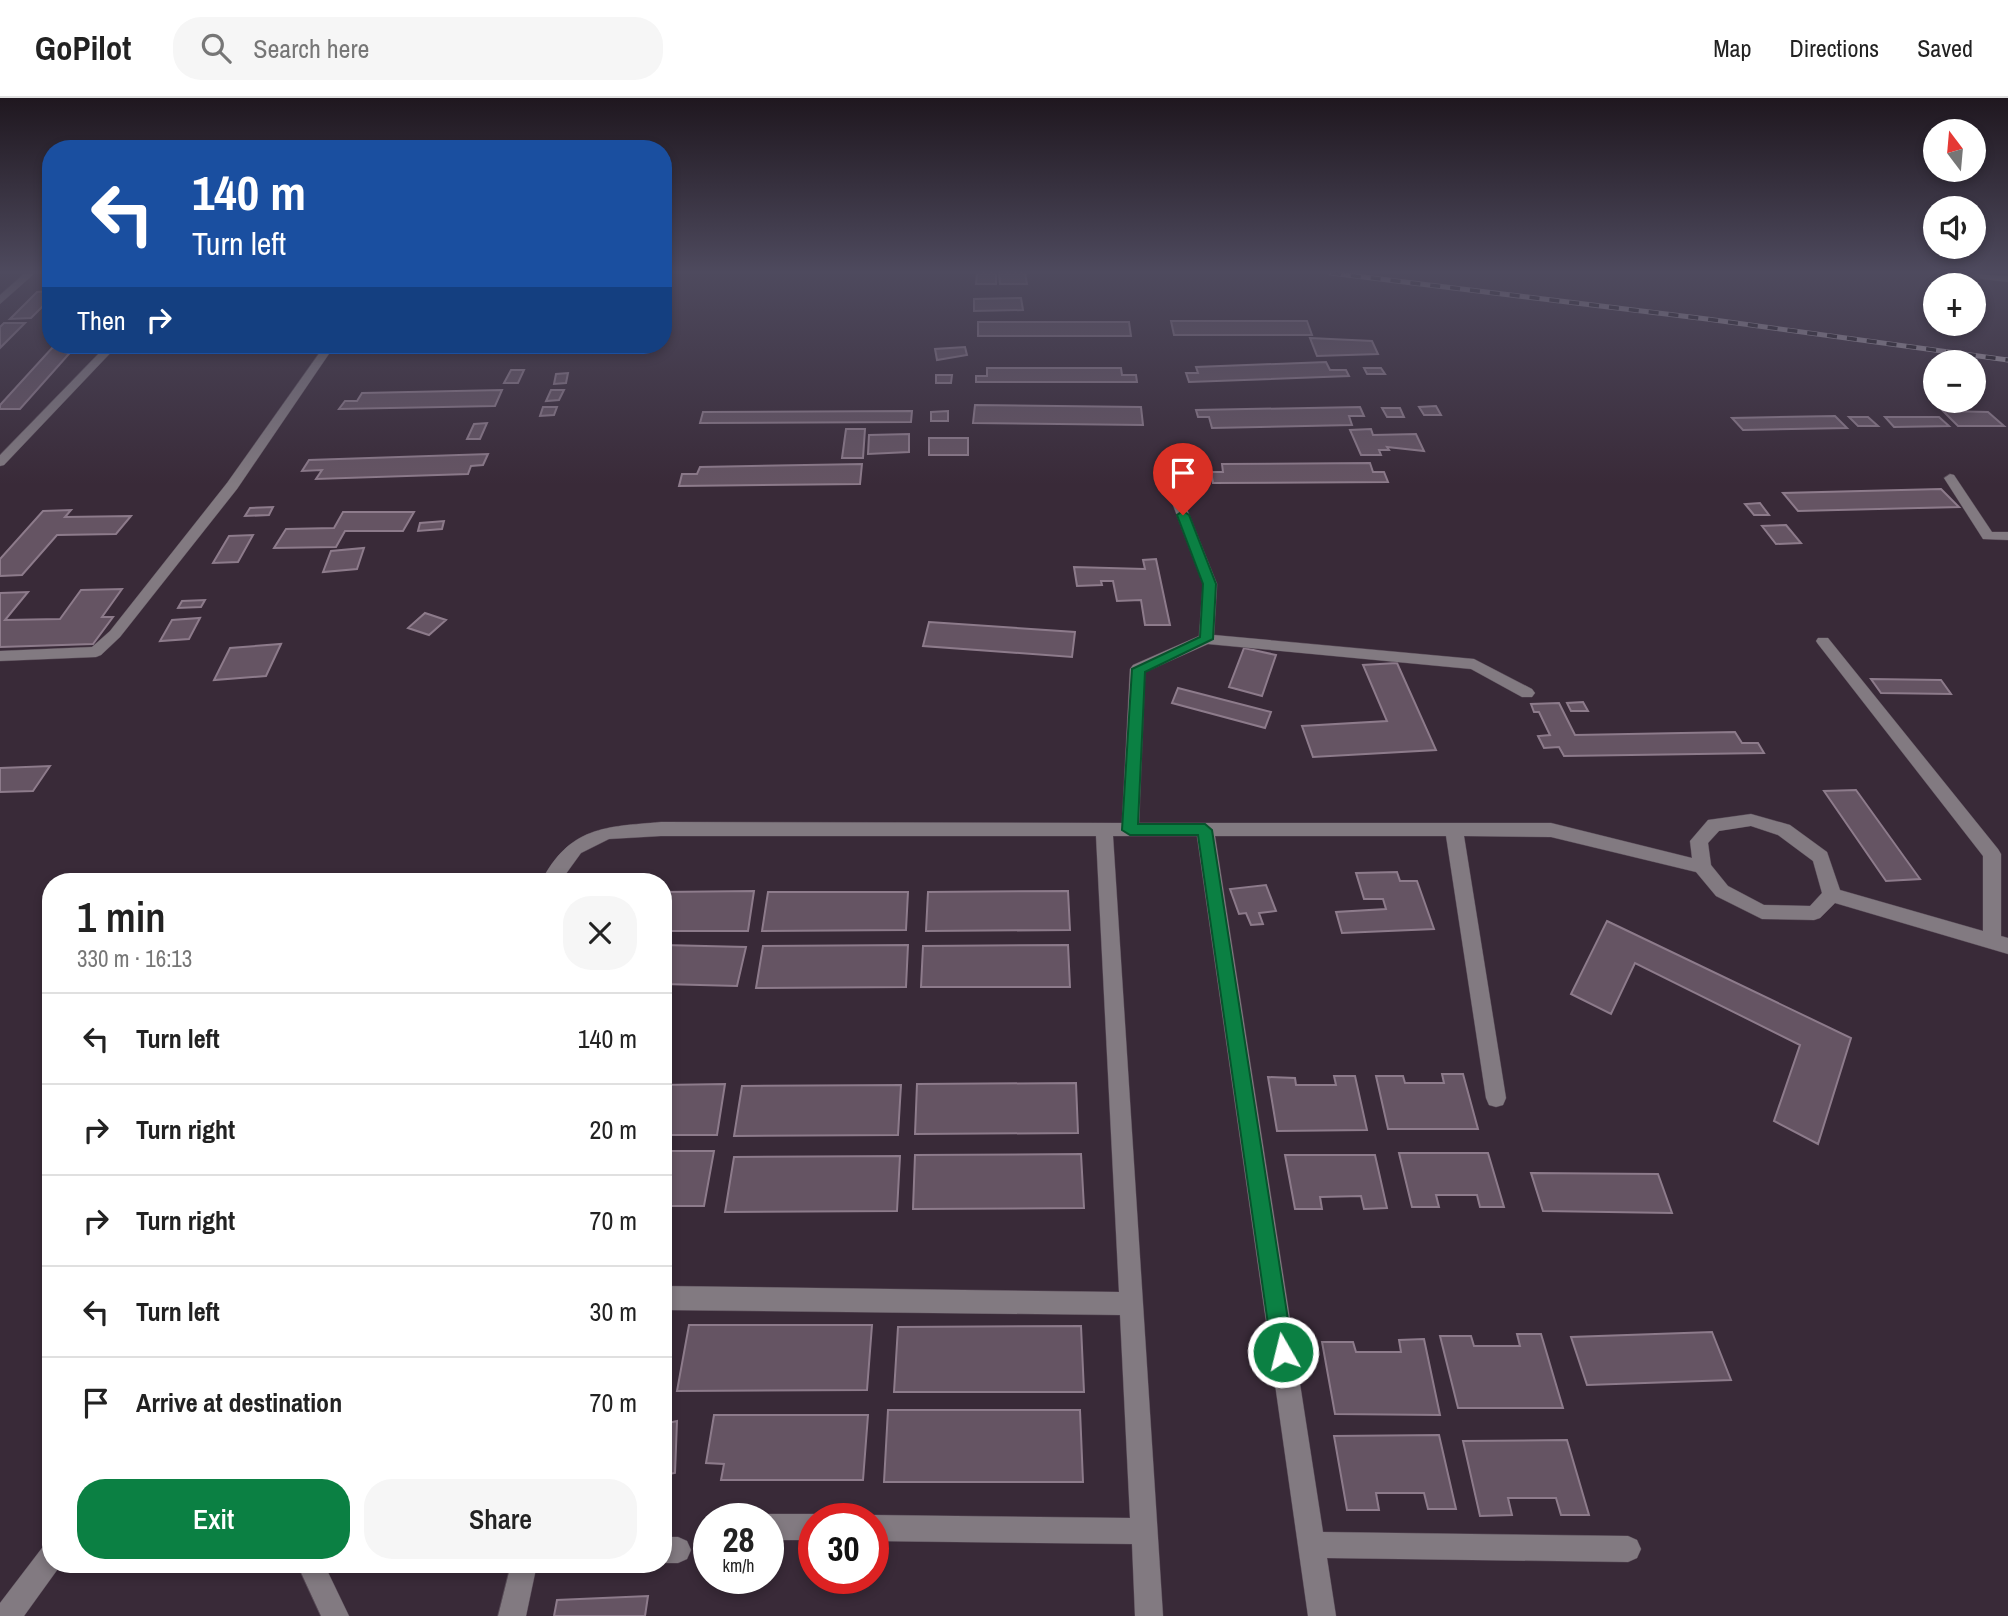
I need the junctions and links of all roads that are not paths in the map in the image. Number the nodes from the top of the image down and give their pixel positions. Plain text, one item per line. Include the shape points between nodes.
1 (104, 354) edge
2 (324, 354) edge
3 (5, 451) edge
4 (0, 462) edge
5 (1950, 478) dead end
6 (1174, 492) dead end
7 (2008, 536) edge
8 (1206, 639) junction
9 (1823, 641) dead end
10 (0, 656) edge
11 (1527, 693) dead end
12 (1104, 829) junction
13 (1130, 830) junction
14 (1205, 830) junction
15 (1454, 830) junction
16 (1702, 867) junction
17 (557, 873) edge
18 (1832, 895) junction
19 (2000, 944) edge
20 (1496, 1098) dead end
21 (672, 1298) edge
22 (1131, 1304) junction
23 (889, 1528) edge
24 (1144, 1531) junction
25 (1311, 1545) junction
26 (1628, 1549) dead end
27 (42, 1569) edge
28 (314, 1573) edge
29 (522, 1573) edge
30 (7, 1616) edge
31 (335, 1616) edge
32 (512, 1616) edge
33 (1149, 1616) edge
34 (1322, 1616) edge

1 - 3 street
2 - 10 street via 232,486 96,652
3 - 4 street
5 - 7 street via 1988,536
6 - 8 street via 1210,584
8 - 11 street via 1474,664
8 - 13 street via 1139,669
9 - 19 street via 1992,854
12 - 13 street
12 - 17 street via 661,829 607,833 575,848
12 - 22 street
13 - 14 street
14 - 15 street
14 - 25 street
15 - 16 street via 1551,830
15 - 20 street
16 - 18 street via 1722,891 1762,912 1814,913
16 - 18 street via 1699,841 1714,825 1751,820 1784,830 1821,857
18 - 19 street
21 - 22 street
22 - 24 street
23 - 24 street
24 - 33 street
25 - 26 street
25 - 34 street
27 - 30 street
28 - 31 street
29 - 32 street

